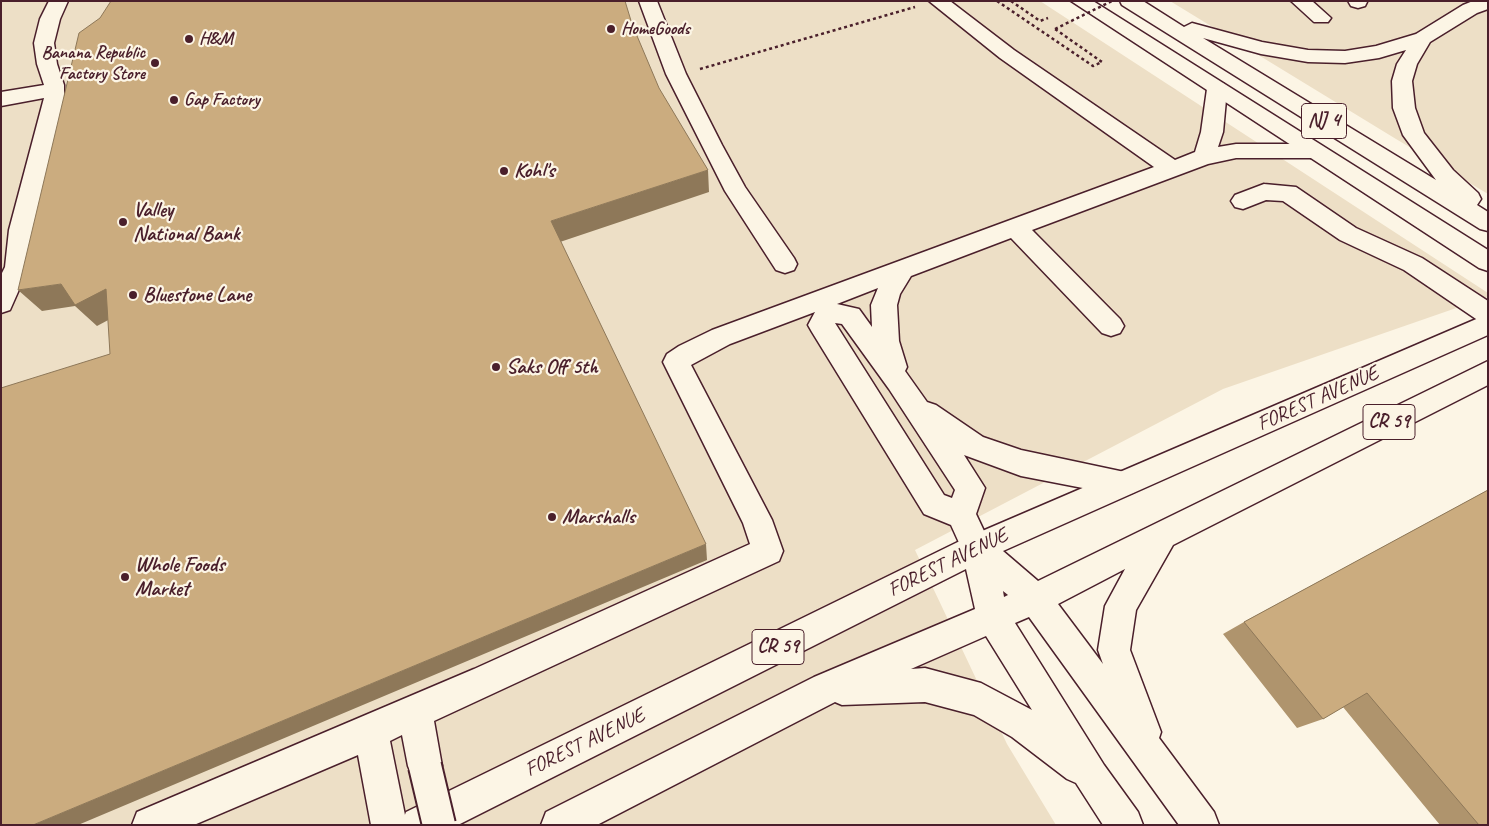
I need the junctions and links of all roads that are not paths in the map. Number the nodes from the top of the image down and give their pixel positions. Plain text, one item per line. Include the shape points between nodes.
1 (60, 1) edge
2 (648, 1) edge
3 (938, 1) edge
4 (1080, 1) edge
5 (1129, 1) edge
6 (1300, 1) edge
7 (1488, 2) edge
8 (1321, 18) dead end
9 (1160, 20) junction
10 (1422, 38) junction
11 (1217, 89) junction
12 (54, 90) junction
13 (1, 99) edge
14 (1314, 151) junction
15 (1204, 157) junction
16 (1171, 168) junction
17 (1243, 200) dead end
18 (1488, 215) edge
19 (1488, 223) edge
20 (1015, 228) junction
21 (1488, 262) edge
22 (785, 264) dead end
23 (902, 270) junction
24 (1, 303) edge
25 (824, 306) junction
26 (1485, 322) edge
27 (1111, 326) dead end
28 (1488, 372) edge
29 (904, 392) junction
30 (1124, 483) junction
31 (961, 515) junction
32 (1162, 536) junction
33 (977, 548) junction
34 (1035, 599) junction
35 (993, 618) junction
36 (826, 689) junction
37 (415, 712) junction
38 (371, 731) junction
39 (1154, 762) junction
40 (1092, 777) junction
41 (150, 825) edge
42 (389, 825) edge
43 (419, 825) edge
44 (439, 825) edge
45 (559, 825) edge
46 (1125, 825) edge
47 (1201, 825) edge

1 - 12 main road via 50,19 44,43
2 - 22 main road via 676,74 736,191
3 - 16 main road via 1007,54
4 - 11 main road, NJ 4
5 - 9 main road, NJ 4
6 - 8 main road
7 - 10 main road
9 - 10 main road via 1237,42 1308,56 1345,57 1379,52
9 - 19 main road, NJ 4
10 - 18 main road via 1407,64 1402,81 1404,108 1414,135 1446,176
11 - 14 main road, NJ 4
11 - 15 main road via 1213,130
12 - 13 main road
12 - 24 main road via 21,230 17,267
14 - 15 main road via 1236,151
14 - 21 main road, NJ 4
15 - 16 main road
16 - 20 main road
17 - 26 main road via 1264,192 1288,193 1348,234 1413,264
20 - 23 main road
20 - 27 main road
23 - 25 main road
23 - 29 main road via 884,305 886,341
25 - 29 main road via 850,316
25 - 31 main road via 821,326 934,505
25 - 37 main road via 722,338 676,362 757,520 768,551
26 - 30 main road, FOREST AVENUE / CR 59
28 - 32 main road, CR 59
29 - 30 main road via 973,446 1021,463
29 - 31 main road via 970,488
30 - 33 main road, FOREST AVENUE / CR 59
31 - 33 main road
32 - 34 main road, CR 59
32 - 39 main road via 1121,606 1114,650
33 - 34 main road
33 - 35 main road
33 - 43 main road, FOREST AVENUE / CR 59
34 - 35 main road, CR 59
34 - 39 main road
35 - 36 main road, CR 59
35 - 40 main road
36 - 40 main road via 925,685 981,700 1024,725
36 - 45 main road, CR 59
37 - 38 main road
37 - 44 main road, bridge
38 - 41 main road
38 - 42 main road
39 - 47 main road
40 - 46 main road

